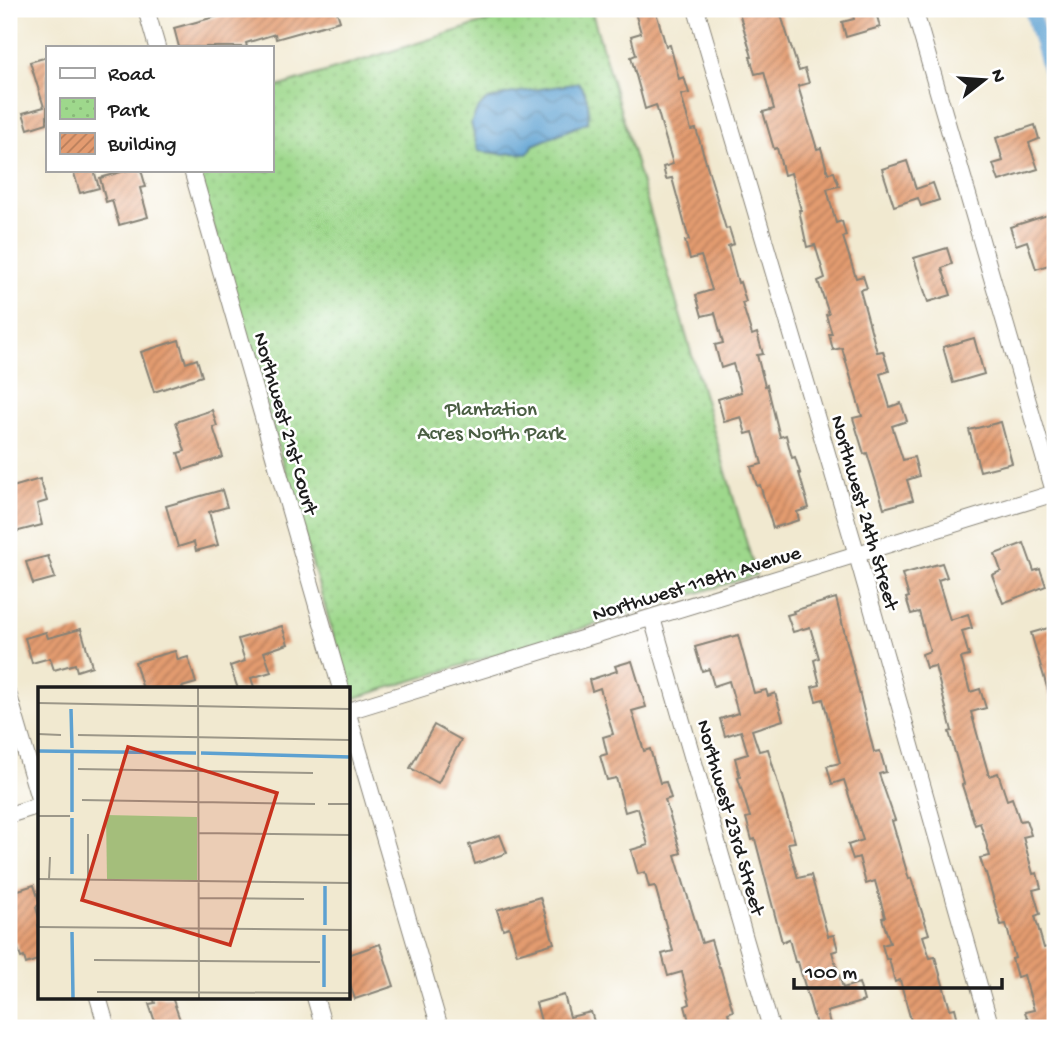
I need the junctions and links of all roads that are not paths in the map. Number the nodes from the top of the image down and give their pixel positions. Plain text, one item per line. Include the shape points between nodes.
1 (146, 9) edge
2 (696, 9) edge
3 (914, 9) edge
4 (157, 46) edge
5 (193, 172) edge
6 (1055, 494) edge
7 (857, 555) junction
8 (652, 618) junction
9 (340, 687) edge
10 (9, 696) edge
11 (350, 711) edge
12 (350, 719) edge
13 (38, 797) edge
14 (38, 805) edge
15 (9, 815) edge
16 (98, 998) edge
17 (315, 998) edge
18 (107, 1028) edge
19 (324, 1028) edge
20 (440, 1028) edge
21 (771, 1028) edge
22 (991, 1028) edge

1 - 4 street
2 - 7 street, Northwest 24th Street
3 - 6 street
5 - 9 street, Northwest 21st Court
6 - 7 street, Northwest 118th Avenue
7 - 8 street, Northwest 118th Avenue
7 - 22 street, Northwest 24th Street
8 - 11 street, Northwest 118th Avenue
8 - 21 street, Northwest 23rd Street
10 - 13 street
12 - 20 street
14 - 15 street
16 - 18 street
17 - 19 street

